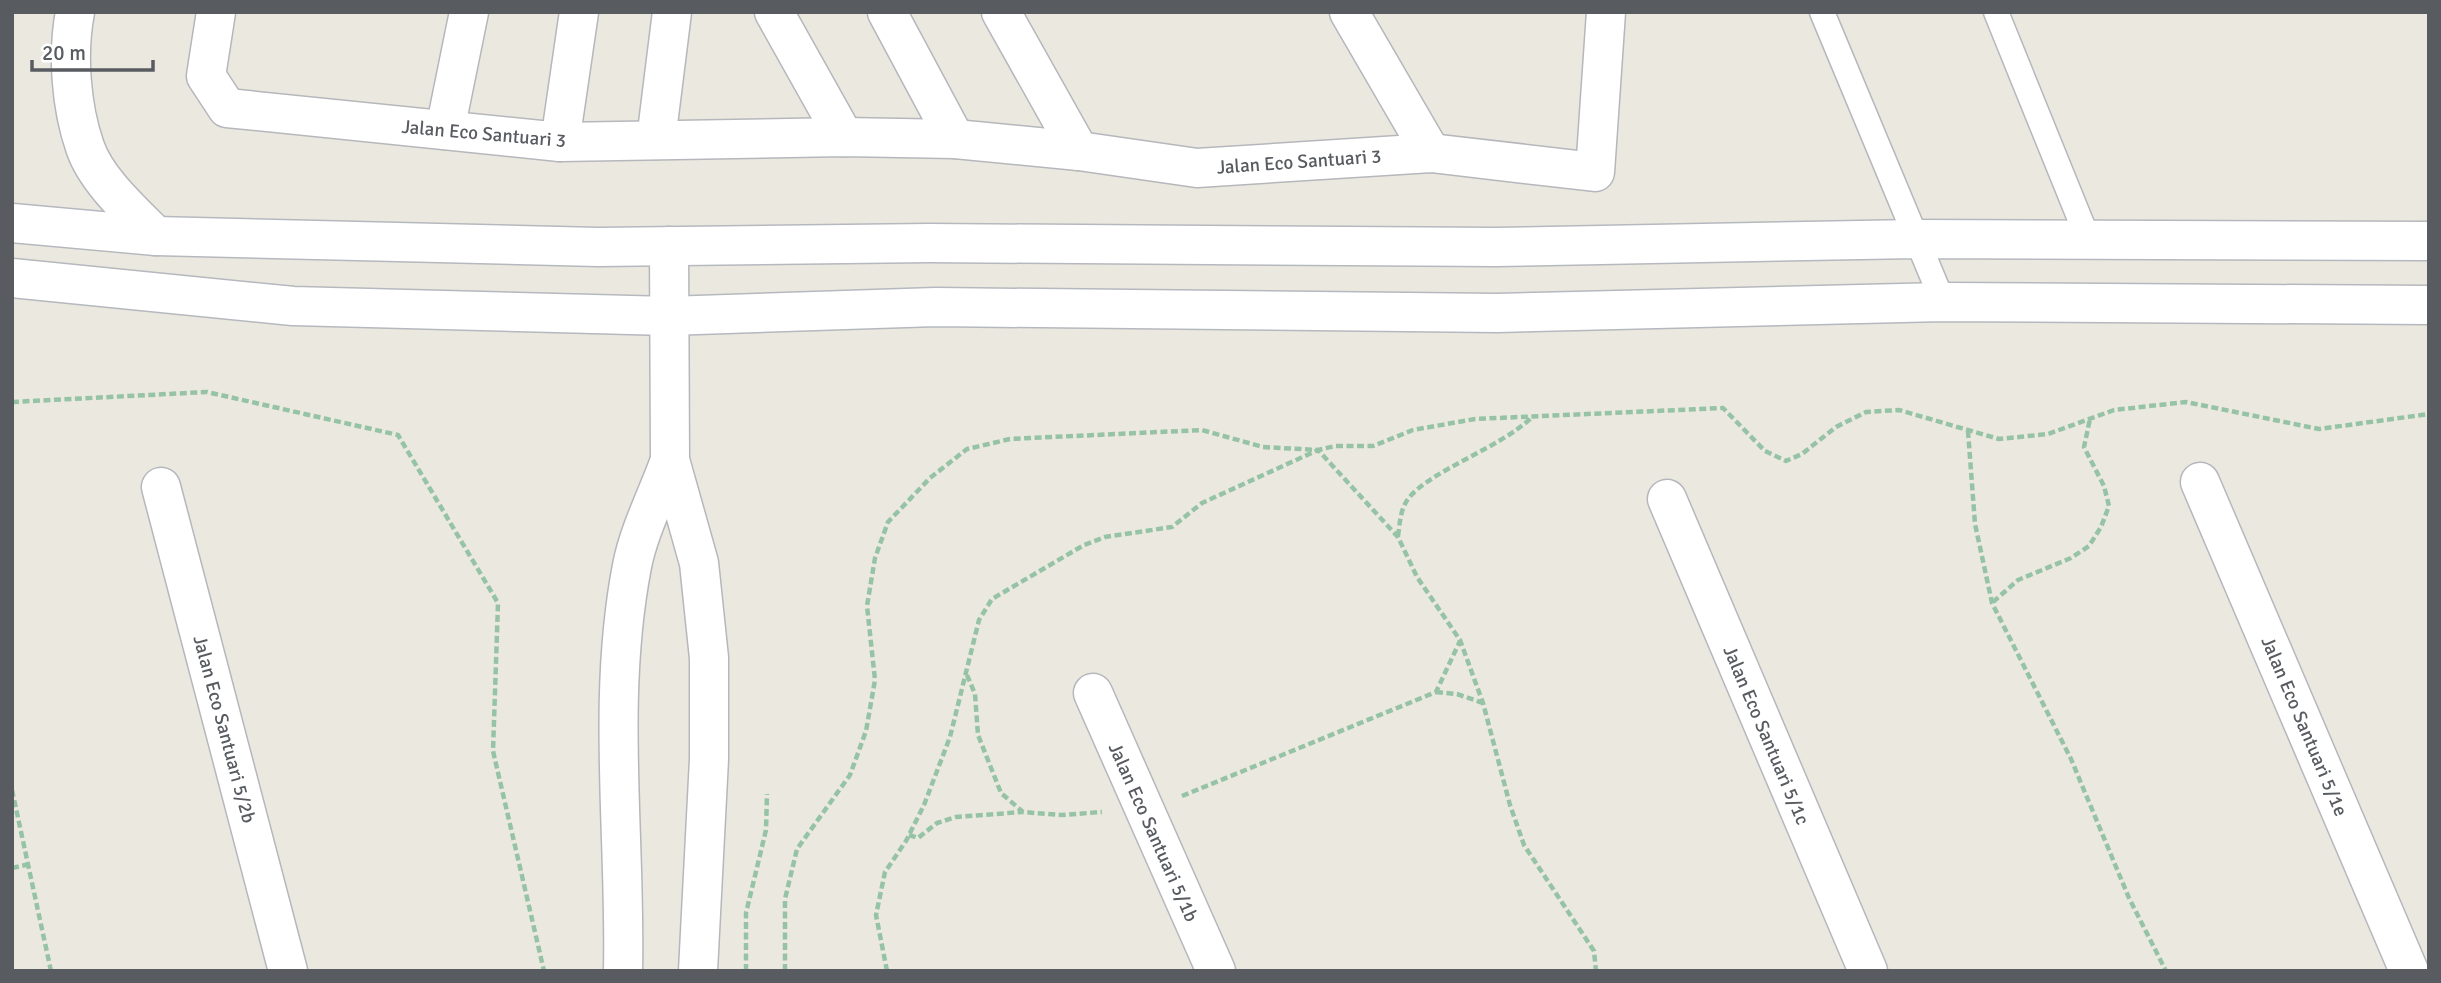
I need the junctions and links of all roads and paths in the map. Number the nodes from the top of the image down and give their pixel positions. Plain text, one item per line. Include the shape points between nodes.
1 (75, 12) edge
2 (216, 12) edge
3 (468, 12) edge
4 (579, 12) edge
5 (672, 12) edge
6 (774, 12) edge
7 (887, 12) edge
8 (1001, 12) edge
9 (1349, 12) edge
10 (1606, 12) edge
11 (1822, 12) edge
12 (1996, 12) edge
13 (445, 130) junction
14 (844, 137) junction
15 (955, 139) junction
16 (656, 140) junction
17 (560, 142) junction
18 (1079, 151) junction
19 (1431, 153) junction
20 (12, 223) edge
21 (156, 236) junction
22 (1915, 239) junction
23 (2088, 239) junction
24 (2429, 241) edge
25 (669, 246) junction
26 (12, 278) edge
27 (1943, 302) junction
28 (2429, 305) edge
29 (668, 316) junction
30 (12, 402) edge
31 (2421, 414) junction
32 (2429, 415) edge
33 (1531, 418) junction
34 (2090, 419) junction
35 (2429, 421) edge
36 (1968, 431) junction
37 (1318, 450) junction
38 (670, 460) junction
39 (2200, 482) dead end
40 (161, 487) dead end
41 (1667, 499) dead end
42 (1398, 537) junction
43 (1992, 603) junction
44 (1460, 640) junction
45 (967, 674) junction
46 (1436, 692) junction
47 (1093, 693) dead end
48 (1483, 703) junction
49 (12, 790) edge
50 (767, 794) dead end
51 (1172, 800) dead end
52 (1023, 811) junction
53 (1115, 811) dead end
54 (909, 835) junction
55 (30, 864) junction
56 (12, 868) edge
57 (51, 971) edge
58 (288, 971) edge
59 (544, 971) edge
60 (623, 971) edge
61 (698, 971) edge
62 (746, 971) edge
63 (785, 971) edge
64 (887, 971) edge
65 (1216, 971) edge
66 (1597, 971) edge
67 (1868, 971) edge
68 (2166, 971) edge
69 (2409, 971) edge

1 - 21 street via 73,88 85,149 114,193
2 - 13 street, Jalan Eco Santuari 3 via 206,76 227,107
3 - 13 street
4 - 17 street
5 - 16 street
6 - 14 street
7 - 15 street
8 - 18 street
9 - 19 street
10 - 19 street, Jalan Eco Santuari 3 via 1595,172
11 - 22 lane
12 - 23 lane
13 - 17 street, Jalan Eco Santuari 3
14 - 15 street, Jalan Eco Santuari 3
14 - 16 street, Jalan Eco Santuari 3
15 - 18 street, Jalan Eco Santuari 3
16 - 17 street, Jalan Eco Santuari 3
18 - 19 street, Jalan Eco Santuari 3 via 1196,168
20 - 21 street
21 - 25 street
22 - 23 street
22 - 25 street via 1495,247
22 - 27 lane
23 - 24 street
25 - 29 street
26 - 29 street via 293,306
27 - 28 street
27 - 29 street via 1497,313 936,307
29 - 38 street
30 - 59 path via 207,392 398,435 498,603 493,751
31 - 32 path
31 - 34 path via 2319,429 2186,402 2115,410
31 - 35 path
33 - 36 path via 1723,408 1765,451 1786,461 1866,412 1899,410
33 - 37 path via 1475,419 1413,430 1373,446
33 - 42 path via 1517,432 1419,488 1401,513
34 - 36 path via 2035,436 1999,439
34 - 43 path via 2084,447 2109,506 2101,527 2089,546 2018,580
36 - 43 path via 1975,524
37 - 42 path
37 - 45 path via 1202,503 1172,527 1105,537 1084,545 992,598 979,620
37 - 63 path via 1263,447 1202,430 1010,439 968,450 930,478 888,522 875,558 867,606 875,680 866,730 850,775 797,849 785,899
38 - 60 street via 632,563 620,661 617,761 625,888
38 - 61 street via 699,563 709,658 709,759
39 - 69 street, Jalan Eco Santuari 5/1e
40 - 58 street, Jalan Eco Santuari 5/2b
41 - 67 street, Jalan Eco Santuari 5/1c
42 - 44 path via 1417,577
43 - 68 path via 2071,760 2129,898
44 - 46 path
44 - 48 path
45 - 52 path via 975,694 978,735 1001,793
45 - 54 path via 950,737
46 - 48 path
46 - 51 path
47 - 65 street, Jalan Eco Santuari 5/1b
48 - 66 path via 1524,845 1594,951
49 - 55 path
50 - 62 path via 766,830 746,913
52 - 53 path via 1061,815
52 - 54 path via 956,817 937,823 918,838
54 - 64 path via 885,872 876,915
55 - 56 path
55 - 57 path

